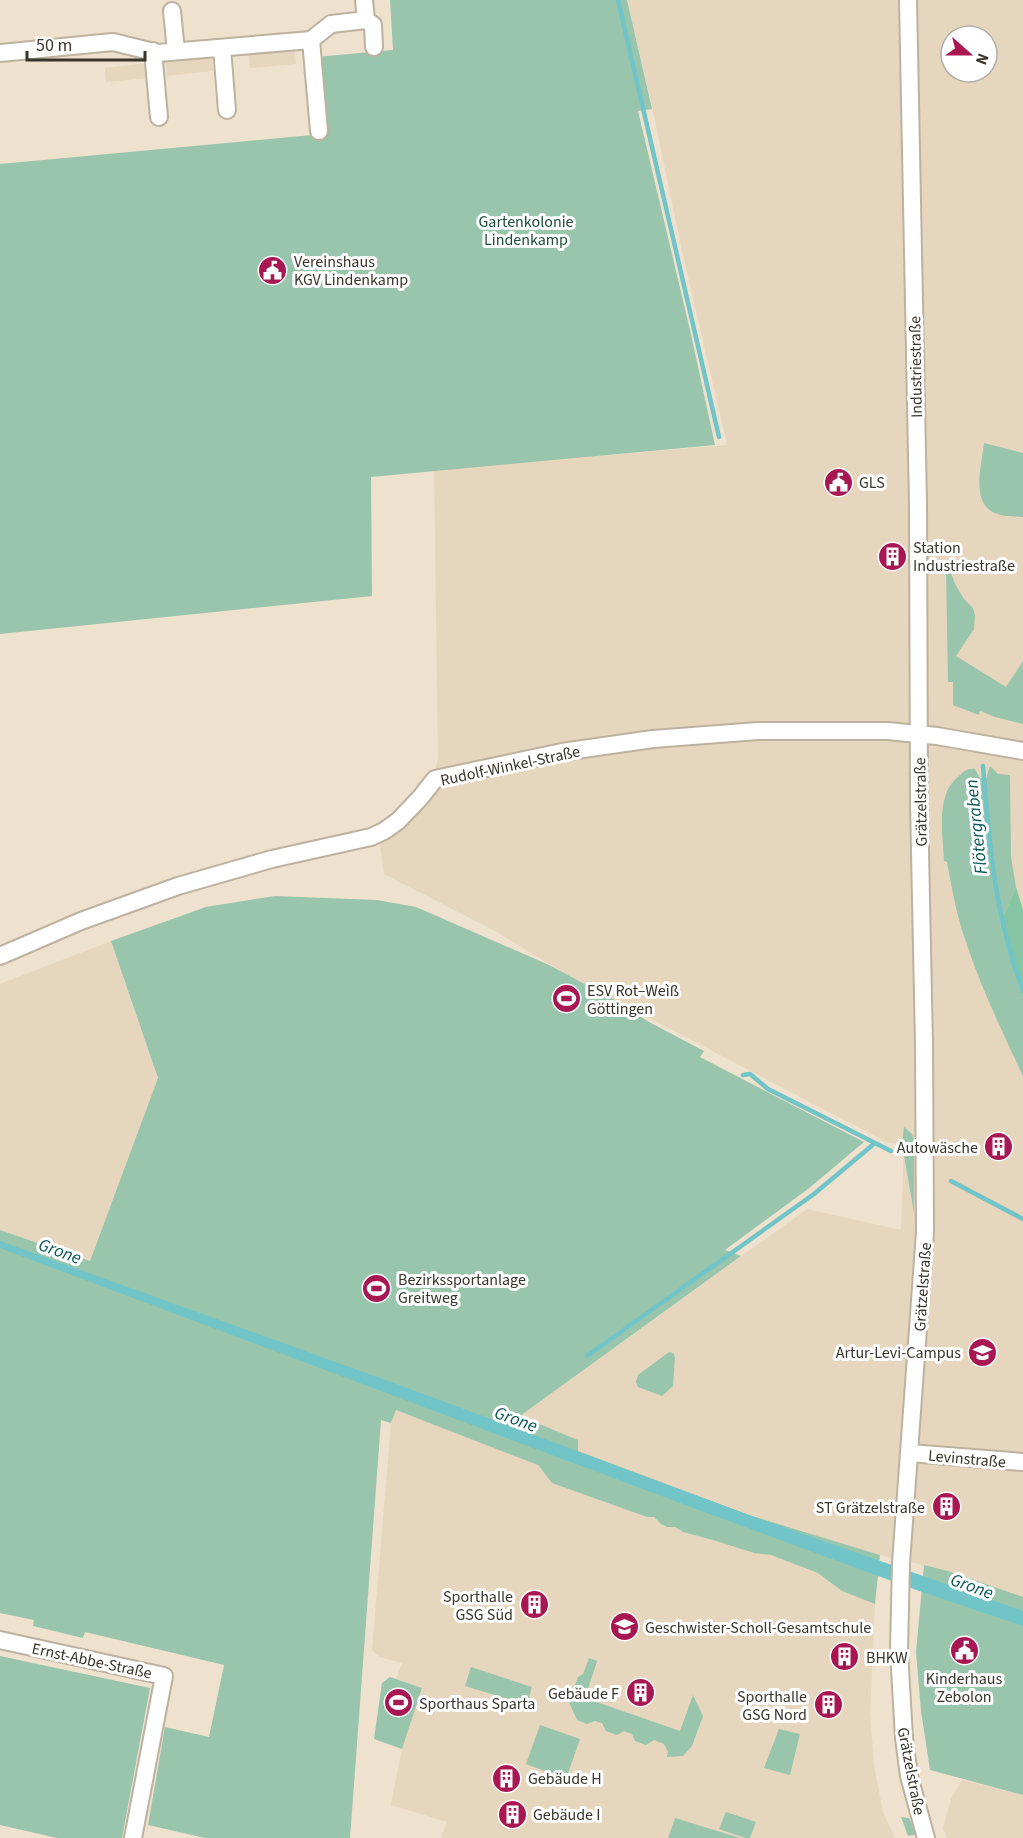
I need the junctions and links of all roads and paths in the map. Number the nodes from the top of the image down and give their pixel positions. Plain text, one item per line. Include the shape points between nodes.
1 (364, 0) edge
2 (908, 0) edge
3 (172, 11) dead end
4 (366, 20) junction
5 (311, 40) junction
6 (374, 47) dead end
7 (222, 48) junction
8 (153, 51) junction
9 (176, 51) junction
10 (0, 53) edge
11 (228, 110) dead end
12 (159, 117) dead end
13 (319, 131) dead end
14 (919, 733) junction
15 (1023, 751) edge
16 (0, 956) edge
17 (910, 1453) junction
18 (1023, 1462) edge
19 (0, 1640) edge
20 (133, 1838) edge
21 (926, 1838) edge

1 - 4 street
2 - 14 street, Industriestraße
3 - 9 street
4 - 5 street via 331,24
4 - 6 street via 373,25
5 - 7 street
5 - 13 street
7 - 9 street
7 - 11 street
8 - 9 street
8 - 10 street via 113,42
8 - 12 street
14 - 15 street, Rudolf-Winkel-Straße
14 - 16 street, Rudolf-Winkel-Straße via 758,731 681,736 562,752 435,779 398,821 371,837 272,859 178,886
14 - 17 street, Grätzelstraße via 925,1232
17 - 18 street, Levinstraße
17 - 21 street, Grätzelstraße via 898,1651 909,1776
19 - 20 street, Ernst-Abbe-Straße via 164,1676

